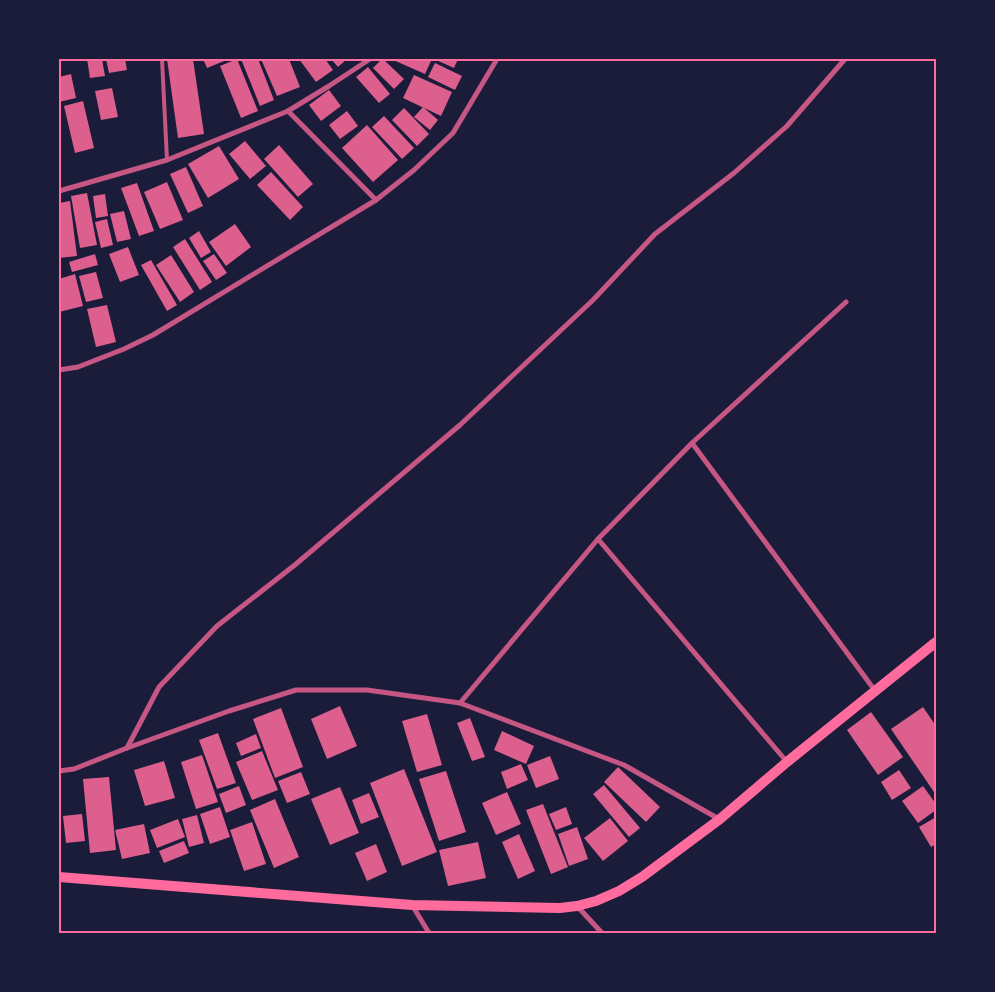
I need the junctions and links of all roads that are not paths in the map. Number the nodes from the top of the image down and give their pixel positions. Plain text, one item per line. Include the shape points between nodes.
1 (162, 59) edge
2 (370, 59) edge
3 (497, 59) edge
4 (845, 59) edge
5 (288, 111) junction
6 (167, 160) junction
7 (59, 191) edge
8 (376, 200) junction
9 (846, 302) dead end
10 (59, 370) edge
11 (692, 443) junction
12 (598, 539) junction
13 (936, 642) edge
14 (876, 692) junction
15 (460, 703) junction
16 (127, 748) junction
17 (788, 762) junction
18 (59, 771) edge
19 (720, 819) junction
20 (59, 877) edge
21 (412, 905) junction
22 (577, 906) junction
23 (429, 933) edge
24 (602, 933) edge

1 - 6 lane
2 - 5 street
3 - 8 street via 452,133 414,170
4 - 16 street via 787,126 734,173 654,234 593,300 460,426 217,626 159,687
5 - 6 street
5 - 8 street
6 - 7 street
8 - 10 street via 153,335 78,367
9 - 11 street
11 - 12 street
11 - 14 street
12 - 15 street
12 - 17 street
13 - 14 main road
14 - 17 main road
15 - 16 street via 367,690 296,690
15 - 19 street via 624,765
16 - 18 street via 74,769
17 - 19 main road
19 - 22 main road via 619,891
20 - 21 main road
21 - 22 main road
21 - 23 street
22 - 24 street

